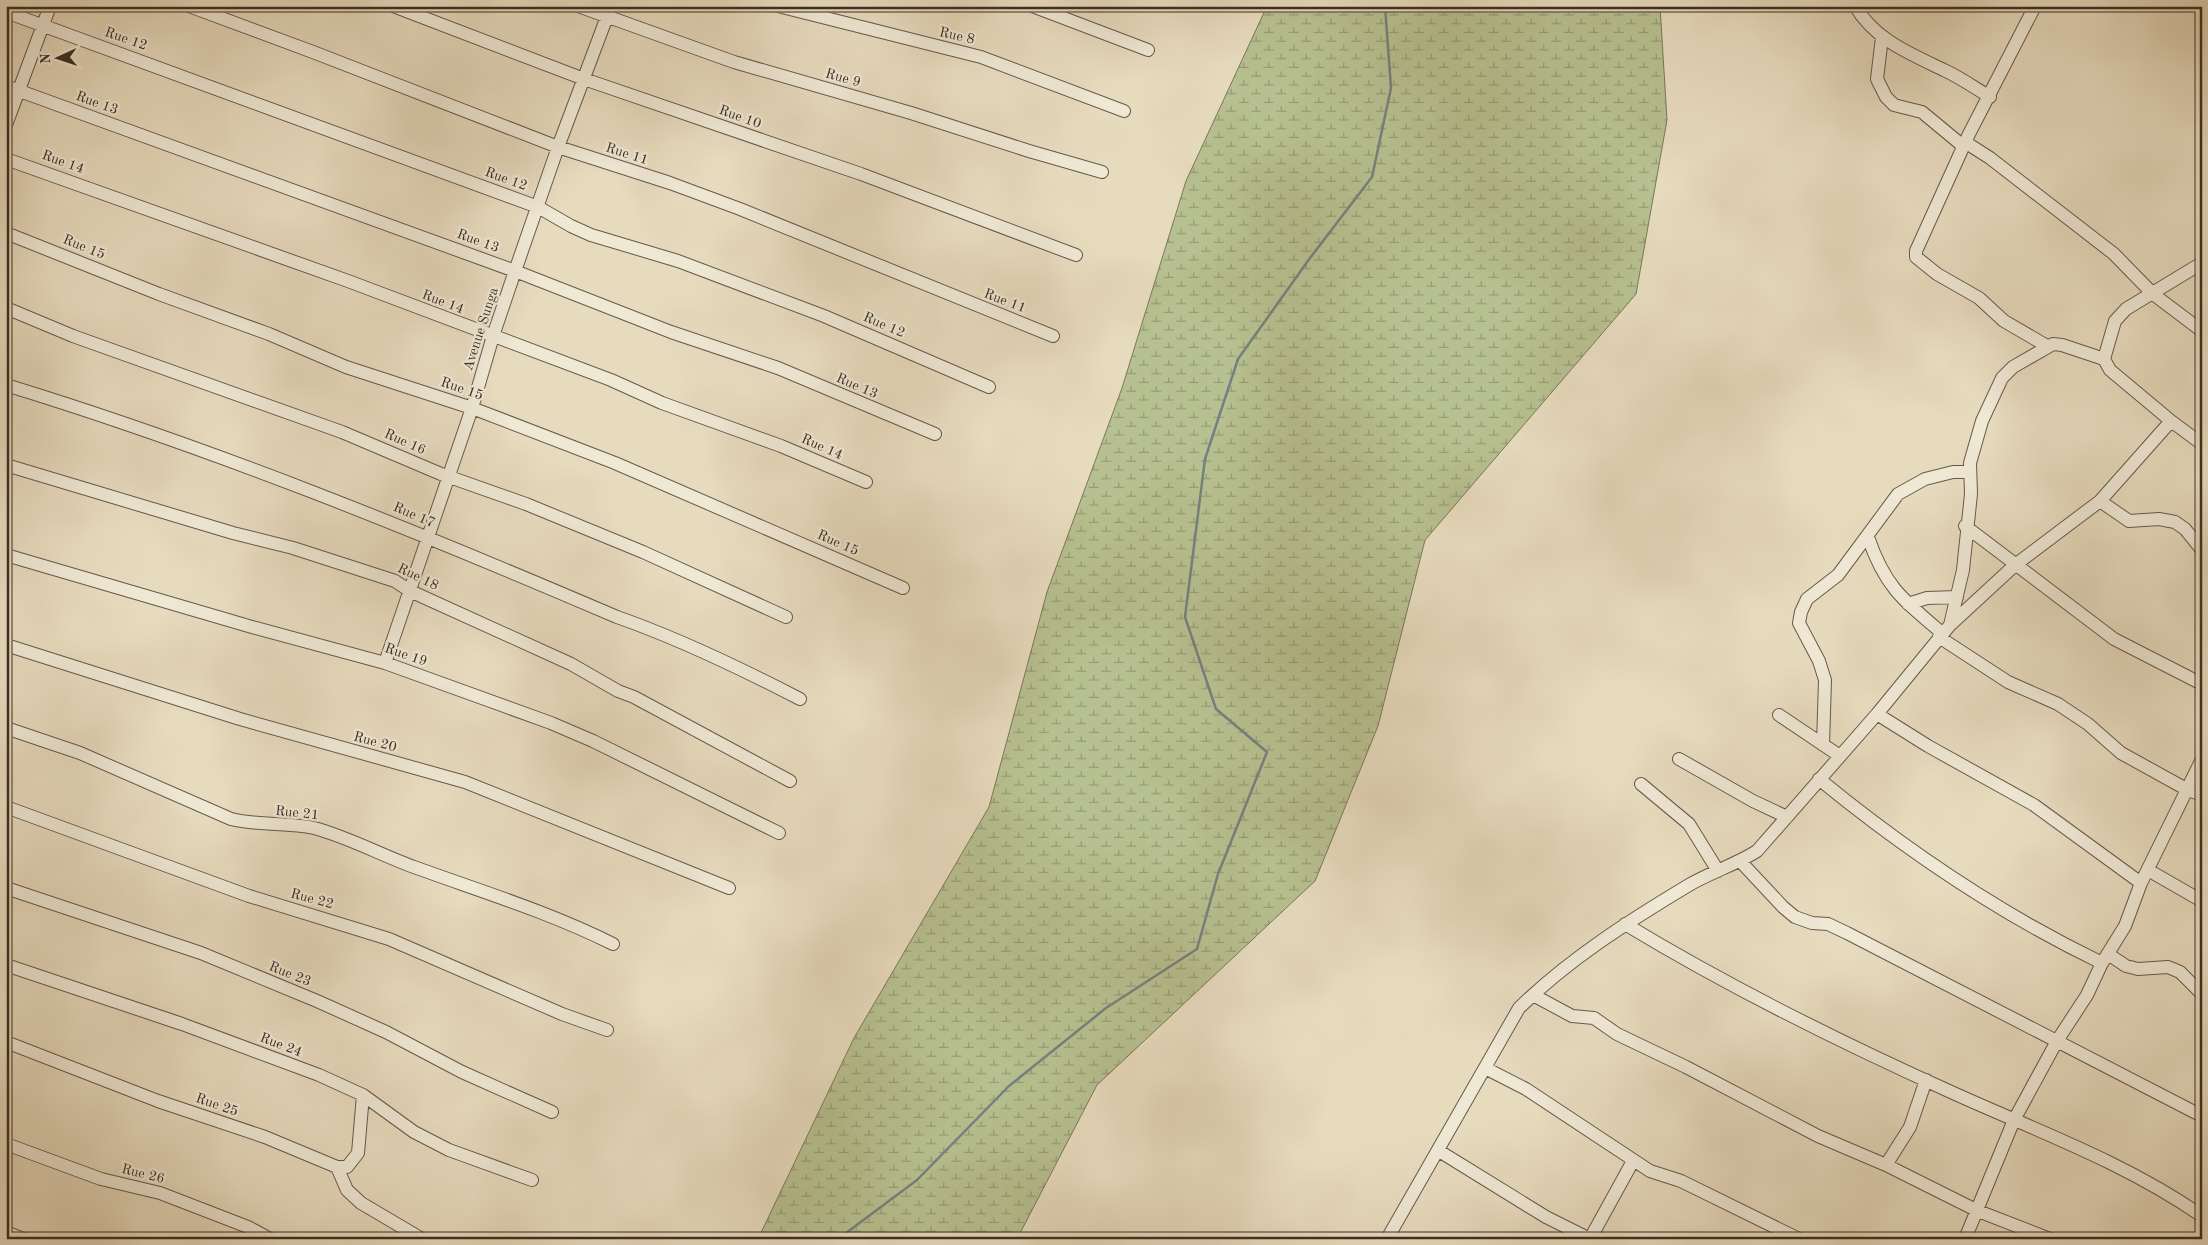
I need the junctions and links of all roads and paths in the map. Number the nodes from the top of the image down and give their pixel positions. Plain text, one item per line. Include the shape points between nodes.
1 (50, 6) edge
2 (189, 6) edge
3 (393, 6) edge
4 (578, 6) edge
5 (778, 6) edge
6 (1032, 6) edge
7 (1855, 6) edge
8 (2035, 6) edge
9 (6, 12) edge
10 (609, 12) edge
11 (43, 26) junction
12 (1882, 37) junction
13 (1148, 50) dead end
14 (584, 79) junction
15 (6, 86) edge
16 (19, 90) junction
17 (1990, 97) junction
18 (1124, 111) dead end
19 (6, 125) edge
20 (1964, 144) junction
21 (558, 147) junction
22 (6, 159) edge
23 (1102, 172) dead end
24 (538, 207) junction
25 (6, 233) edge
26 (1076, 255) dead end
27 (2202, 263) edge
28 (515, 271) junction
29 (2153, 294) junction
30 (6, 308) edge
31 (2202, 331) edge
32 (493, 336) junction
33 (1053, 336) dead end
34 (2047, 346) junction
35 (2104, 359) junction
36 (6, 385) edge
37 (989, 387) dead end
38 (472, 408) junction
39 (2171, 421) junction
40 (935, 434) dead end
41 (2202, 444) edge
42 (6, 465) edge
43 (1969, 472) junction
44 (449, 477) junction
45 (866, 482) dead end
46 (2100, 501) junction
47 (1965, 526) junction
48 (1868, 537) junction
49 (428, 538) junction
50 (2202, 550) edge
51 (6, 554) edge
52 (2015, 565) junction
53 (903, 588) dead end
54 (410, 591) junction
55 (1957, 597) junction
56 (1908, 604) junction
57 (786, 617) dead end
58 (1944, 632) junction
59 (6, 645) edge
60 (385, 663) junction
61 (2202, 684) edge
62 (800, 699) dead end
63 (1877, 714) junction
64 (1779, 715) dead end
65 (6, 728) edge
66 (1823, 745) junction
67 (1840, 756) junction
68 (1679, 759) dead end
69 (2202, 759) edge
70 (1819, 779) junction
71 (790, 781) dead end
72 (1642, 784) dead end
73 (2188, 790) junction
74 (2202, 795) edge
75 (6, 807) edge
76 (1787, 817) junction
77 (779, 833) dead end
78 (1741, 862) junction
79 (2148, 870) junction
80 (1718, 871) junction
81 (2141, 883) junction
82 (6, 888) edge
83 (729, 888) dead end
84 (2202, 901) edge
85 (1624, 924) junction
86 (613, 944) dead end
87 (2105, 959) junction
88 (6, 965) edge
89 (2202, 994) edge
90 (1533, 995) junction
91 (607, 1030) dead end
92 (2057, 1041) junction
93 (6, 1042) edge
94 (1485, 1068) junction
95 (1926, 1080) junction
96 (363, 1096) junction
97 (552, 1112) dead end
98 (2202, 1116) edge
99 (2014, 1120) junction
100 (6, 1144) edge
101 (1438, 1151) junction
102 (1633, 1161) junction
103 (1886, 1165) junction
104 (337, 1167) junction
105 (532, 1180) dead end
106 (1978, 1211) junction
107 (2202, 1216) edge
108 (6, 1232) edge
109 (24, 1239) edge
110 (270, 1239) edge
111 (422, 1239) edge
112 (1387, 1239) edge
113 (1590, 1239) edge
114 (1800, 1239) edge
115 (1965, 1239) edge
116 (2050, 1239) edge

1 - 11 street
2 - 21 street, Rue 11
3 - 14 street, Rue 10
4 - 10 street, Rue 9
5 - 18 street, Rue 8 via 981,57
6 - 13 street
7 - 12 street via 1868,25
8 - 17 street
9 - 11 street, Rue 12
10 - 14 street, Avenue Sunga
10 - 23 street, Rue 9 via 734,62
11 - 16 street
11 - 24 street, Rue 12
12 - 17 street
12 - 20 street via 1877,79 1886,97 1894,105 1922,112
14 - 21 street, Avenue Sunga
14 - 26 street, Rue 10 via 861,174
15 - 16 street, Rue 13
16 - 19 street
16 - 28 street, Rue 13
17 - 20 street
20 - 29 street via 1990,158 2114,254
20 - 34 street via 1916,257 1936,274 1979,298 2004,321
21 - 24 street, Avenue Sunga
21 - 33 street, Rue 11 via 740,210
22 - 32 street, Rue 14 via 173,217
24 - 28 street, Avenue Sunga
24 - 37 street, Rue 12 via 591,235 678,261 824,316
25 - 38 street, Rue 15 via 346,367
27 - 29 street
28 - 32 street, Avenue Sunga
28 - 40 street, Rue 13 via 671,332 778,368
29 - 31 street
29 - 35 street via 2126,309 2115,321
30 - 44 street, Rue 16 via 73,336 342,432
32 - 38 street, Avenue Sunga
32 - 45 street, Rue 14 via 781,446
34 - 35 street via 2062,345
34 - 43 street via 2013,367 2002,378 1982,421
35 - 39 street via 2110,370 2126,385
36 - 49 street, Rue 17 via 278,477
38 - 44 street, Avenue Sunga
38 - 53 street, Rue 15 via 615,463
39 - 41 street
39 - 46 street
42 - 54 street, Rue 18 via 293,548 395,582
43 - 47 street via 1970,494
43 - 48 street via 1953,472 1925,479 1898,494
44 - 49 street, Avenue Sunga
44 - 57 street, Rue 16 via 526,504 643,552
46 - 50 street via 2129,521 2159,519 2175,522
46 - 52 street
47 - 52 street
47 - 55 street
48 - 56 street via 1886,580
48 - 66 street via 1838,575 1807,599 1801,612 1799,623 1802,632 1820,661 1825,680
49 - 54 street, Avenue Sunga
49 - 62 street, Rue 17 via 727,661
51 - 60 street, Rue 19
52 - 58 street
52 - 61 street via 2114,639
54 - 60 street, Avenue Sunga
54 - 71 street, Rue 18 via 571,664
55 - 56 street via 1927,598
55 - 58 street
56 - 58 street
58 - 63 street
58 - 73 street via 2008,682 2058,704 2088,724 2121,753
59 - 83 street, Rue 20 via 240,719 466,782
60 - 77 street, Rue 19 via 593,741
63 - 67 street
63 - 81 street via 2034,805
64 - 66 street
65 - 86 street, Rue 21 via 63,747 231,819 327,832 578,926
66 - 67 street
67 - 70 street
68 - 76 street
69 - 73 street
70 - 76 street
70 - 87 street via 1925,860 2044,935
72 - 80 street via 1689,824
73 - 74 street
73 - 79 street
75 - 91 street, Rue 22 via 249,896 389,939 562,1014
76 - 78 street via 1757,851
78 - 80 street
78 - 92 street via 1795,917 1828,924
79 - 81 street
79 - 84 street
80 - 85 street
81 - 87 street via 2125,926
82 - 97 street, Rue 23 via 210,957 386,1032 462,1072
85 - 90 street
85 - 95 street via 1678,956
87 - 89 street via 2138,969 2168,967 2180,972
87 - 92 street via 2087,995
88 - 96 street, Rue 24 via 200,1031 319,1075
90 - 94 street via 1519,1008
90 - 103 street via 1572,1016 1594,1018 1617,1034 1818,1136
92 - 98 street
92 - 99 street
93 - 104 street, Rue 25
94 - 101 street
94 - 102 street via 1526,1089
95 - 99 street
95 - 103 street via 1910,1127
96 - 104 street via 358,1153 347,1167
96 - 105 street, Rue 24 via 414,1132 449,1150
99 - 106 street
99 - 107 street via 2102,1157
100 - 110 street, Rue 26 via 101,1179 160,1193 248,1227
101 - 112 street
101 - 113 street via 1546,1217
102 - 113 street
102 - 114 street via 1650,1172 1681,1181
103 - 106 street
104 - 111 street via 347,1190 360,1204
106 - 115 street
106 - 116 street
108 - 109 street

